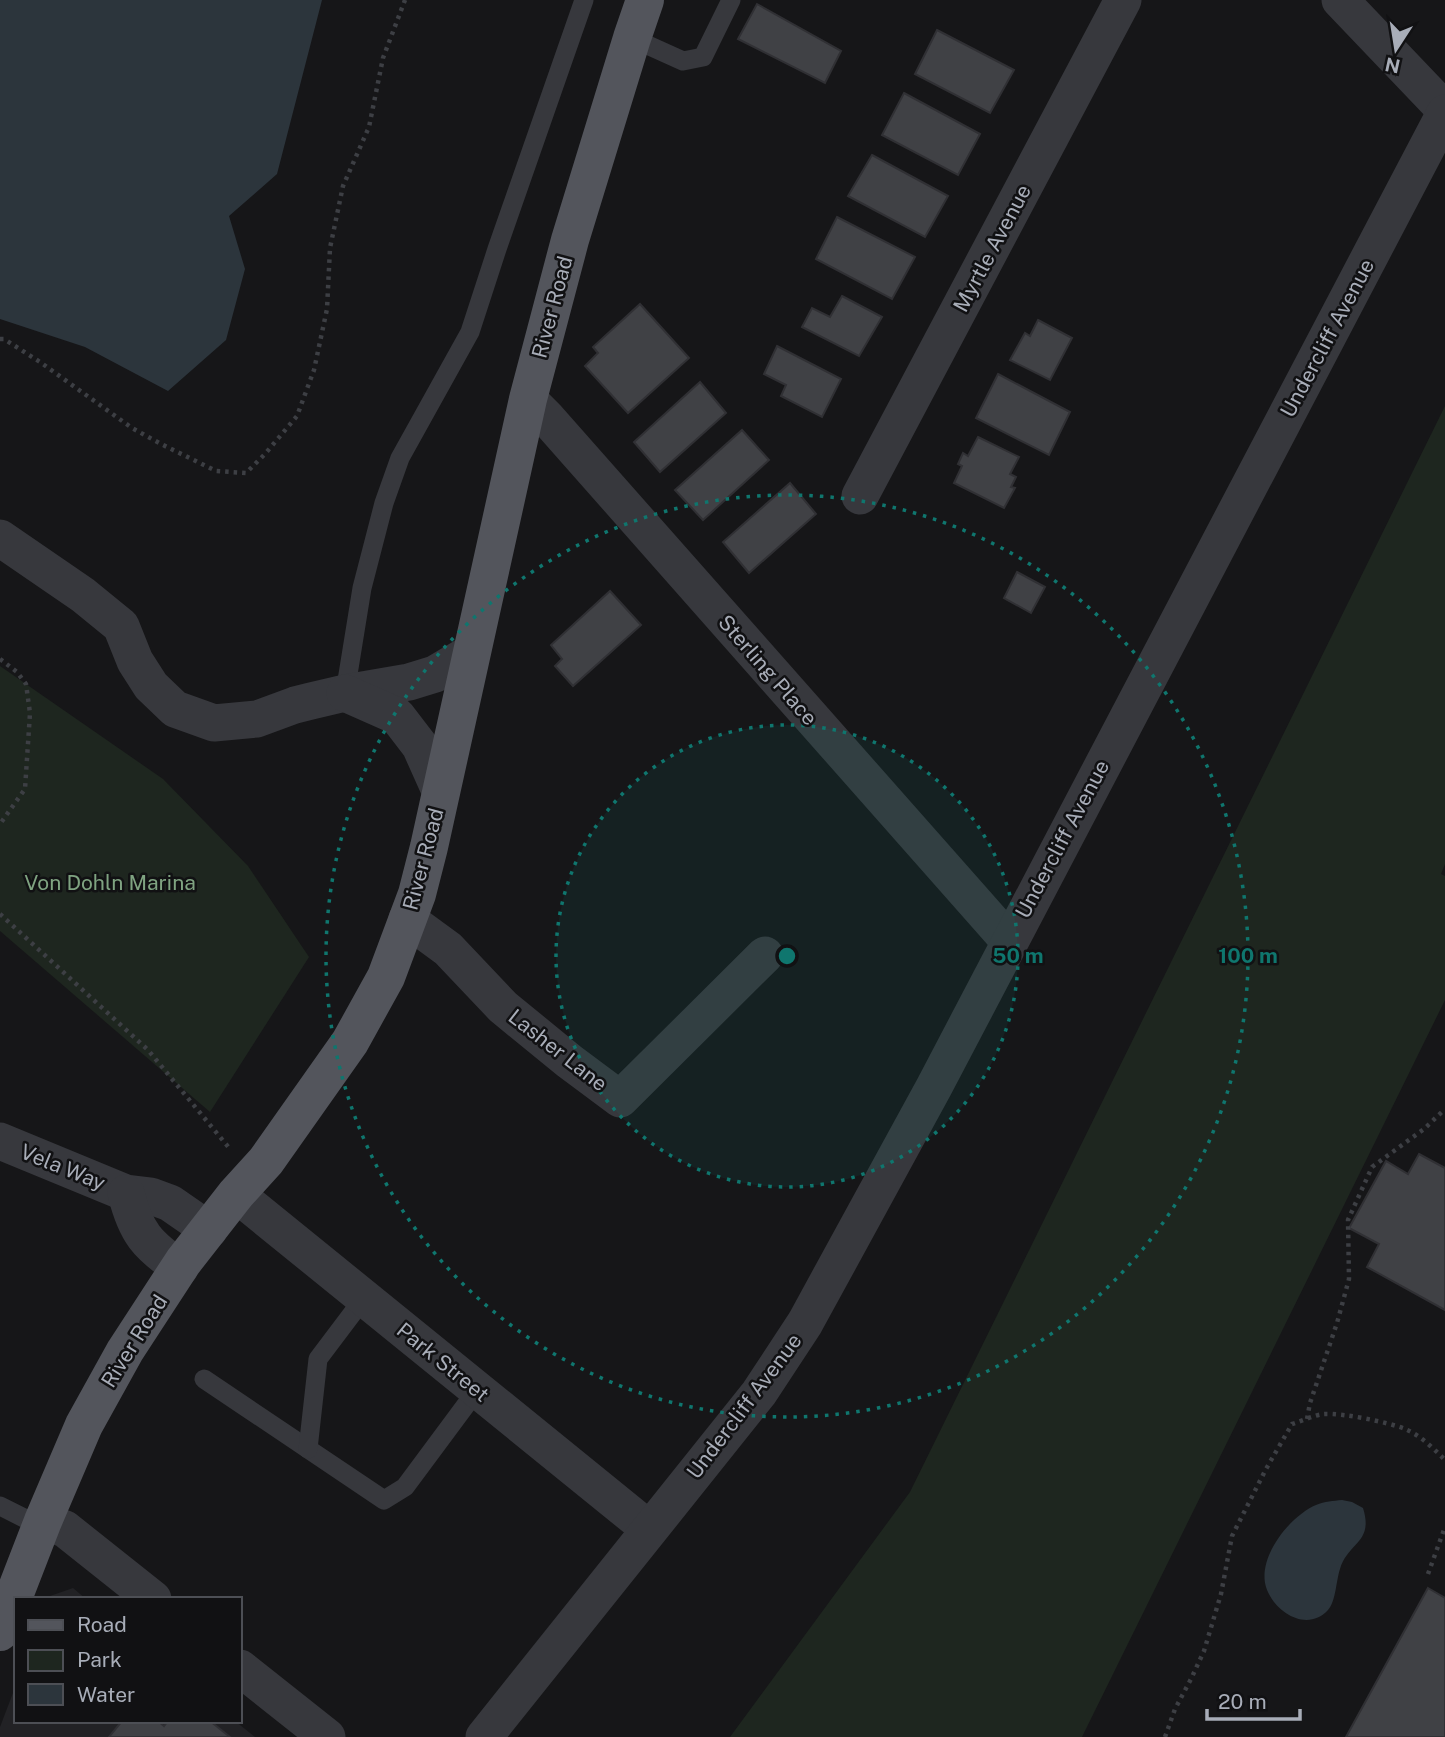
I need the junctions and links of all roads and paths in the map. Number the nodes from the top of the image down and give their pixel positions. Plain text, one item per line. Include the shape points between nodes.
1 (405, 0) edge
2 (584, 0) edge
3 (645, 0) edge
4 (1123, 0) edge
5 (1340, 0) edge
6 (724, 2) edge
7 (632, 38) junction
8 (1445, 112) edge
9 (0, 339) edge
10 (528, 399) junction
11 (860, 496) dead end
12 (0, 538) edge
13 (472, 652) junction
14 (0, 659) edge
15 (345, 693) junction
16 (441, 793) junction
17 (0, 824) edge
18 (0, 914) edge
19 (407, 919) junction
20 (1009, 942) junction
21 (765, 955) dead end
22 (1445, 1109) edge
23 (0, 1141) edge
24 (230, 1149) dead end
25 (126, 1193) junction
26 (236, 1194) junction
27 (209, 1230) junction
28 (180, 1268) junction
29 (364, 1298) junction
30 (204, 1379) dead end
31 (477, 1390) junction
32 (1307, 1419) junction
33 (308, 1449) junction
34 (1445, 1460) edge
35 (0, 1506) edge
36 (43, 1521) junction
37 (1445, 1527) edge
38 (649, 1530) junction
39 (1428, 1574) dead end
40 (150, 1597) edge
41 (0, 1632) edge
42 (242, 1670) edge
43 (327, 1737) edge
44 (484, 1737) edge
45 (1165, 1737) edge

1 - 9 path via 383,58 369,127 343,186 314,370 297,416 246,473 215,471 161,444
2 - 15 lane via 470,332 400,458 384,503 362,588
3 - 7 main road, River Road
4 - 11 street, Myrtle Avenue
5 - 8 street
6 - 7 lane via 704,57 683,61
7 - 10 main road, River Road via 570,240
8 - 20 street, Undercliff Avenue
10 - 13 main road, River Road
10 - 20 street, Sterling Place
12 - 15 street via 121,625 151,686 175,709 214,723 257,719
13 - 15 street via 435,674
13 - 16 main road, River Road
14 - 17 path via 26,684 30,713 25,789
15 - 16 street via 397,716 419,746
16 - 19 main road, River Road
18 - 24 path via 148,1050
19 - 21 street, Lasher Lane via 448,949 503,1007 620,1099
19 - 26 main road, River Road via 386,977 350,1042 266,1161
20 - 38 street, Undercliff Avenue via 805,1323 759,1392
22 - 32 path via 1372,1167 1348,1220 1349,1279
23 - 25 street, Vela Way
25 - 27 street, Vela Way via 170,1203
25 - 28 street, Vela Way via 143,1235 159,1254
26 - 27 main road, River Road
26 - 29 street, Park Street
27 - 28 main road, River Road
28 - 36 main road, River Road via 125,1351 84,1425
29 - 31 street, Park Street
29 - 33 lane via 318,1359
30 - 33 lane
31 - 33 lane via 405,1487 384,1500
31 - 38 street, Park Street
32 - 34 path via 1322,1414 1351,1416 1406,1429
32 - 45 path via 1292,1424 1232,1536 1221,1594 1203,1651
35 - 36 lane
36 - 40 street via 65,1529
36 - 41 main road, River Road
37 - 39 path
38 - 44 street, Undercliff Avenue
42 - 43 street

